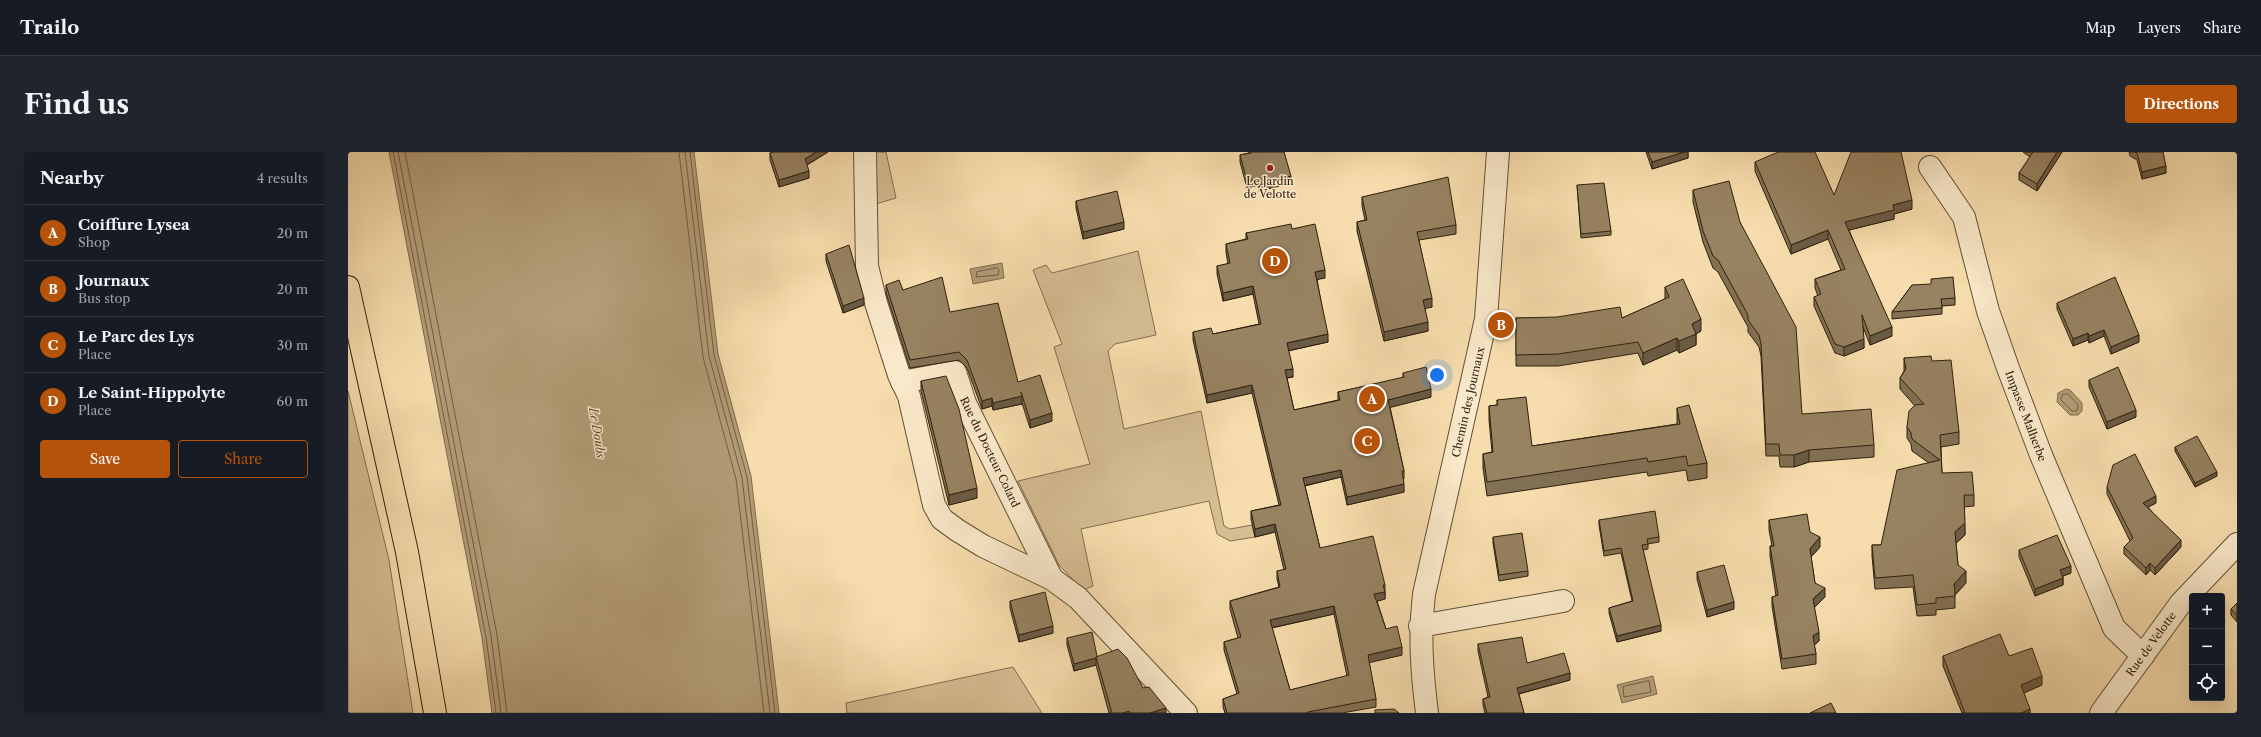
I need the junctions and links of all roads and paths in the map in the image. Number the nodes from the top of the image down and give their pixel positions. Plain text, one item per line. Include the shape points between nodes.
1 (865, 152) edge
2 (1498, 152) edge
3 (1930, 167) dead end
4 (348, 287) edge
5 (902, 382) junction
6 (2237, 544) edge
7 (1052, 579) junction
8 (1563, 601) dead end
9 (1420, 626) junction
10 (2143, 656) junction
11 (435, 713) edge
12 (1186, 713) edge
13 (1427, 713) edge
14 (2101, 713) edge

1 - 5 street, Rue du Docteur Colard via 867,266 876,303
2 - 9 street, Chemin des Journaux via 1486,320 1424,594
3 - 10 street, Impasse Malherbe via 1964,217 1988,310 2008,368 2041,456 2114,628
4 - 11 main road via 407,552
5 - 7 street, Rue du Docteur Colard via 909,396 934,506 942,519 983,546
5 - 7 street, Rue du Docteur Colard via 955,372 965,403
6 - 10 street, Rue de Velotte via 2181,603
7 - 12 street, Rue du Docteur Colard via 1078,598
8 - 9 street
9 - 13 street, Chemin des Journaux
10 - 14 street, Rue de Velotte

